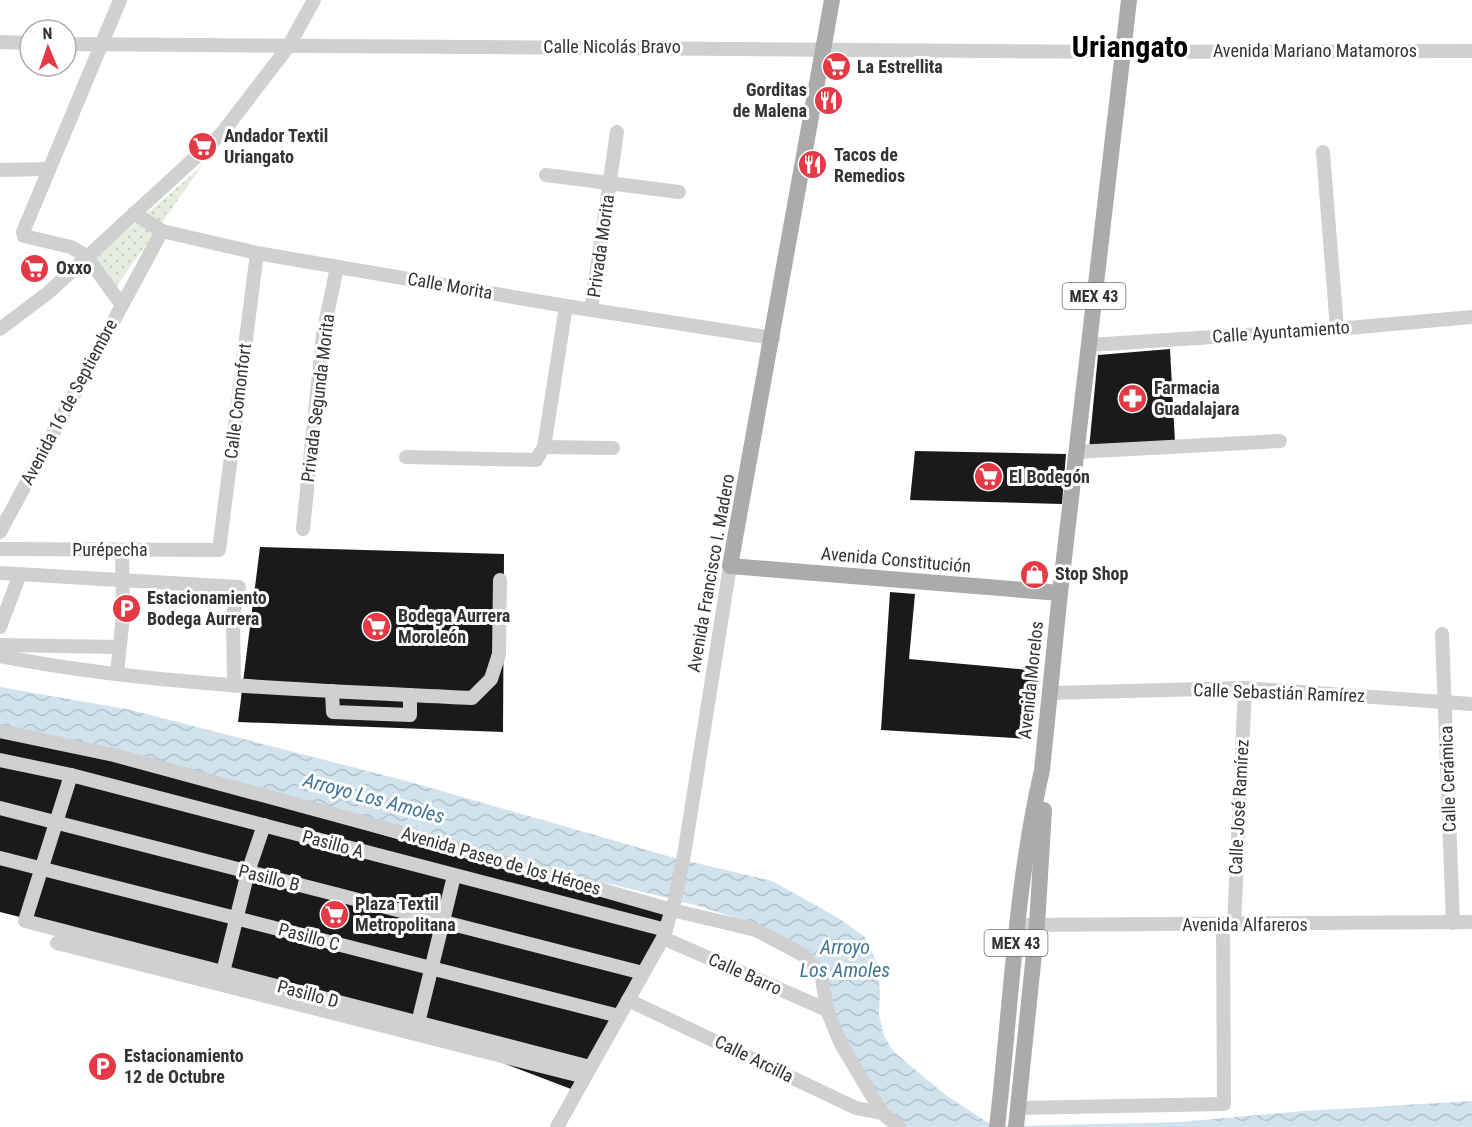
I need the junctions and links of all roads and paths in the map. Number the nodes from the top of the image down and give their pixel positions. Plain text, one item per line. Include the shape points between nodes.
1 (120, 0) edge
2 (314, 0) edge
3 (832, 0) edge
4 (1129, 0) edge
5 (0, 42) edge
6 (18, 43) edge
7 (78, 44) edge
8 (102, 44) junction
9 (288, 47) junction
10 (824, 49) junction
11 (1472, 51) edge
12 (1123, 52) junction
13 (617, 132) dead end
14 (1323, 153) dead end
15 (49, 169) junction
16 (0, 170) edge
17 (546, 174) dead end
18 (610, 182) junction
19 (680, 192) dead end
20 (134, 213) junction
21 (162, 231) junction
22 (257, 253) junction
23 (86, 256) junction
24 (337, 267) junction
25 (121, 304) junction
26 (566, 306) junction
27 (591, 310) junction
28 (1472, 317) edge
29 (0, 329) edge
30 (1337, 329) junction
31 (773, 338) junction
32 (1089, 345) junction
33 (1280, 441) dead end
34 (544, 447) junction
35 (613, 448) dead end
36 (1076, 452) junction
37 (406, 457) dead end
38 (303, 529) dead end
39 (0, 532) edge
40 (0, 549) edge
41 (219, 550) joint
42 (122, 551) junction
43 (730, 566) junction
44 (0, 573) edge
45 (20, 574) junction
46 (500, 580) dead end
47 (121, 581) junction
48 (1059, 593) junction
49 (0, 627) edge
50 (1442, 634) dead end
51 (0, 645) edge
52 (119, 647) junction
53 (0, 656) edge
54 (117, 673) junction
55 (234, 686) junction
56 (1245, 688) junction
57 (332, 691) junction
58 (1049, 693) junction
59 (410, 695) junction
60 (1445, 702) junction
61 (1472, 704) edge
62 (0, 731) edge
63 (0, 760) edge
64 (1042, 770) junction
65 (71, 775) junction
66 (0, 808) edge
67 (56, 822) junction
68 (264, 825) junction
69 (0, 858) edge
70 (41, 868) junction
71 (248, 873) junction
72 (454, 876) junction
73 (673, 907) junction
74 (236, 918) junction
75 (442, 921) junction
76 (1472, 922) edge
77 (1453, 923) junction
78 (1037, 925) junction
79 (1018, 926) junction
80 (1228, 926) junction
81 (664, 934) junction
82 (57, 943) dead end
83 (431, 970) junction
84 (223, 972) junction
85 (643, 972) junction
86 (628, 1000) junction
87 (827, 1010) junction
88 (619, 1016) junction
89 (418, 1023) junction
90 (588, 1072) junction
91 (882, 1113) junction
92 (1017, 1118) edge
93 (997, 1122) edge
94 (557, 1127) edge
95 (899, 1127) edge

1 - 8 street
2 - 9 street
3 - 10 main road, Avenida Francisco I. Madero
4 - 12 main road, MEX 43
5 - 6 street
7 - 8 street, Calle Nicolás Bravo
8 - 9 street, Calle Nicolás Bravo
8 - 15 street
9 - 10 street, Calle Nicolás Bravo
9 - 20 street via 222,133
10 - 12 street, Calle Nicolás Bravo
10 - 31 main road, Avenida Francisco I. Madero
11 - 12 street, Avenida Mariano Matamoros
12 - 32 main road, MEX 43
13 - 18 street, Privada Morita
14 - 30 street
15 - 16 street
15 - 23 street via 23,234 71,247
17 - 18 street, Privada Morita
18 - 19 street, Privada Morita
18 - 27 street, Privada Morita
20 - 21 street, Calle Morita
20 - 23 street
21 - 22 street, Calle Morita
21 - 25 street, Avenida 16 de Septiembre
22 - 24 street, Calle Morita
22 - 41 street, Calle Comonfort
23 - 25 street, Avenida 16 de Septiembre
23 - 29 street via 49,292
24 - 26 street, Calle Morita
24 - 38 street, Privada Segunda Morita via 323,335
25 - 39 street, Avenida 16 de Septiembre
26 - 27 street, Calle Morita
26 - 34 street
27 - 31 street, Calle Morita
28 - 30 street, Calle Ayuntamiento
30 - 32 street, Calle Ayuntamiento
31 - 43 main road, Avenida Francisco I. Madero
32 - 36 main road, MEX 43
33 - 36 street
34 - 35 street
34 - 37 street via 536,459
36 - 48 main road, MEX 43
40 - 42 street, Purépecha
41 - 42 street, Purépecha
42 - 47 street
43 - 48 main road, Avenida Constitución
43 - 73 street, Avenida Francisco I. Madero
44 - 45 street
45 - 47 street
45 - 49 street
46 - 59 street via 499,654 491,679 472,698
47 - 52 street via 123,616
47 - 55 street via 239,587 233,615
48 - 58 main road, Avenida Morelos / MEX 43
50 - 60 street, Calle Cerámica
51 - 52 street
52 - 54 street
53 - 54 street
54 - 55 street
55 - 57 street
56 - 58 street, Calle Sebastián Ramírez
56 - 60 street, Calle Sebastián Ramírez
56 - 80 street, Calle José Ramírez
57 - 59 street
57 - 59 street via 333,712 410,715
58 - 64 main road, Avenida Morelos / MEX 43
60 - 61 street, Calle Sebastián Ramírez
60 - 77 street, Calle Cerámica
62 - 73 street, Avenida Paseo de los Héroes via 125,758
63 - 65 street, Pasillo A
64 - 78 main road, MEX 43 via 1045,796
64 - 79 main road, MEX 43
65 - 67 street
65 - 68 street, Pasillo A
66 - 67 street, Pasillo B
67 - 70 street
67 - 71 street, Pasillo B
68 - 71 street
68 - 72 street, Pasillo A
69 - 70 street, Pasillo C
70 - 74 street, Pasillo C
70 - 84 street, Pasillo D via 25,921
71 - 74 street
71 - 75 street, Pasillo B
72 - 75 street
72 - 81 street, Pasillo A
73 - 81 street, Avenida Francisco I. Madero
73 - 87 street, Avenida Paseo de los Héroes via 756,930 805,956 822,978
74 - 83 street, Pasillo C
74 - 84 street
75 - 83 street
75 - 85 street, Pasillo B
76 - 77 street, Avenida Alfareros
77 - 80 street, Avenida Alfareros
78 - 79 street, Avenida Alfareros
78 - 80 street, Avenida Alfareros
78 - 92 main road, MEX 43
79 - 93 main road, MEX 43
80 - 92 street, Calle José Ramírez via 1224,1104
81 - 85 street, Avenida Francisco I. Madero
81 - 87 street, Calle Barro
82 - 90 street
83 - 88 street, Pasillo C
83 - 89 street
84 - 89 street, Pasillo D
85 - 86 street, Avenida Francisco I. Madero
86 - 88 street, Avenida Francisco I. Madero
86 - 91 street, Calle Arcilla via 856,1108
87 - 91 street, Avenida Paseo de los Héroes via 857,1074
88 - 90 street, Avenida Francisco I. Madero
89 - 90 street, Pasillo D
90 - 94 street, Avenida Francisco I. Madero
91 - 95 street, Avenida Paseo de los Héroes

